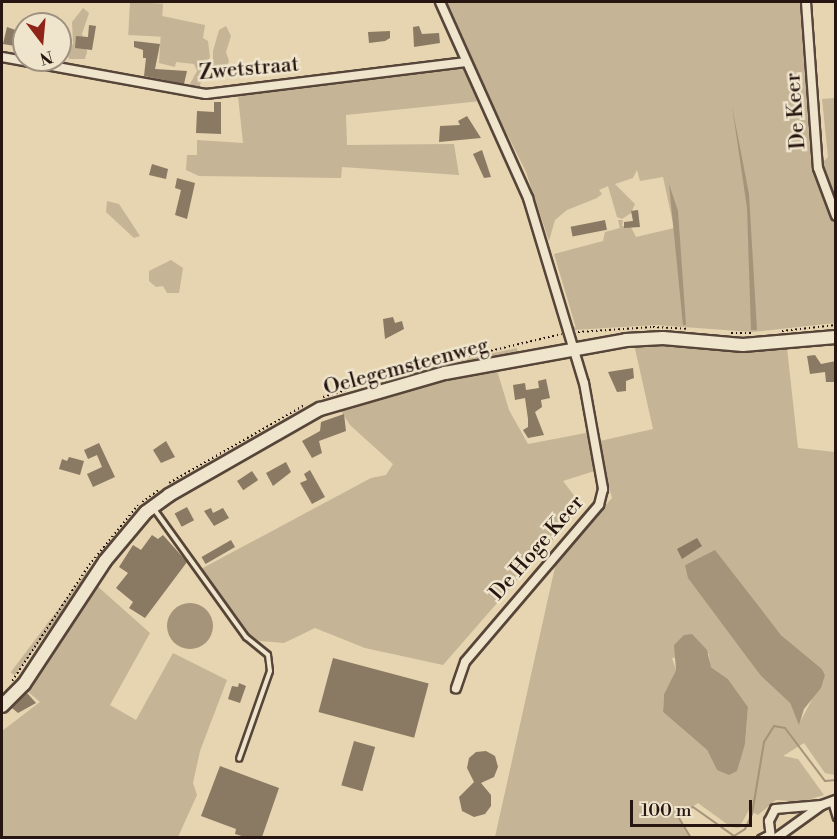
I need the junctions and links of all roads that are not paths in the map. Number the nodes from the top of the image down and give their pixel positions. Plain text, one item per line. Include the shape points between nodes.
1 (440, 2) edge
2 (806, 2) edge
3 (2, 57) edge
4 (465, 62) junction
5 (836, 216) edge
6 (836, 337) edge
7 (574, 349) junction
8 (153, 507) junction
9 (456, 688) dead end
10 (2, 706) edge
11 (239, 759) dead end
12 (829, 803) edge
13 (836, 818) edge
14 (773, 836) edge
15 (760, 837) edge

1 - 4 street, De Hoge Keer
2 - 5 street, De Keer via 818,168
3 - 4 street, Zwetstraat via 206,94
4 - 7 street, De Hoge Keer via 528,198
6 - 7 street, Oelegemsteenweg via 743,345 646,339
7 - 8 street, Oelegemsteenweg via 445,373 332,404 258,442
7 - 9 street, De Hoge Keer via 602,474 602,501 484,636 465,662
8 - 10 street, Oelegemsteenweg via 122,538 24,684
8 - 11 lane via 246,637 268,655 270,671
12 - 13 lane
12 - 14 street
12 - 14 street via 775,809 769,821
14 - 15 lane

